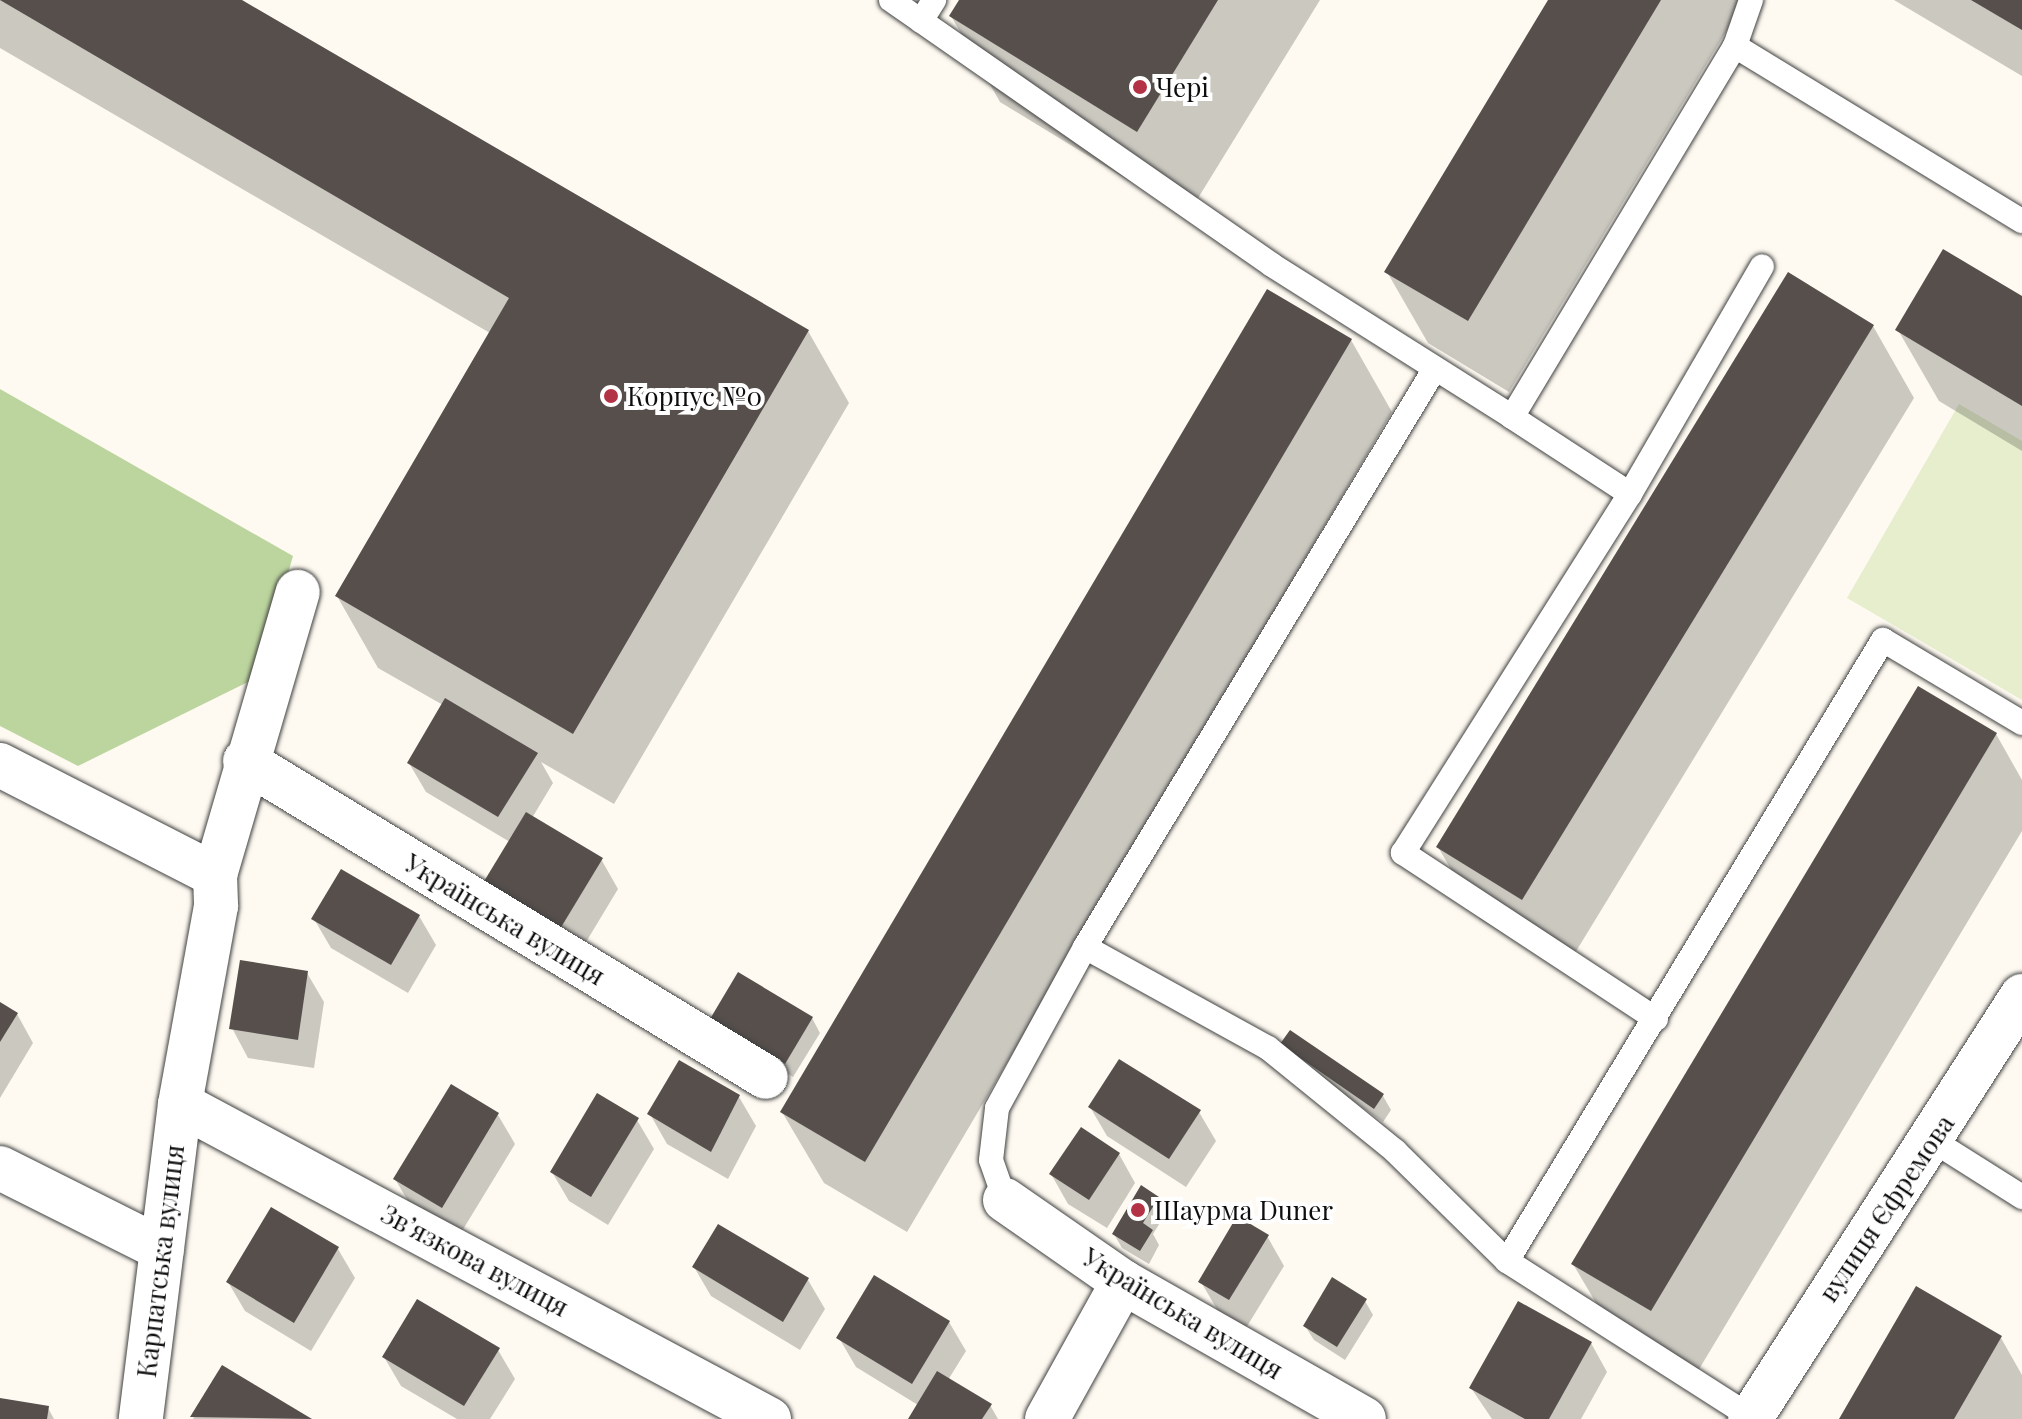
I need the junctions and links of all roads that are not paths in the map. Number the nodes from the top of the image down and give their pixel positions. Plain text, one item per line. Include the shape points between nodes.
1 (891, 0) edge
2 (934, 0) edge
3 (1751, 0) edge
4 (921, 21) junction
5 (1735, 46) junction
6 (2022, 221) edge
7 (1762, 266) dead end
8 (1434, 370) junction
9 (1512, 417) junction
10 (1630, 494) junction
11 (298, 592) dead end
12 (2022, 723) edge
13 (245, 761) junction
14 (0, 765) edge
15 (215, 875) junction
16 (1085, 947) junction
17 (2022, 996) edge
18 (1656, 1019) junction
19 (766, 1077) dead end
20 (180, 1104) junction
21 (1932, 1140) junction
22 (0, 1168) edge
23 (2022, 1197) edge
24 (1005, 1200) joint
25 (162, 1249) junction
26 (1507, 1261) junction
27 (1123, 1282) junction
28 (1750, 1418) edge
29 (141, 1419) edge
30 (769, 1419) edge
31 (1047, 1419) edge
32 (1364, 1419) edge

1 - 4 lane
2 - 4 lane
3 - 5 lane
4 - 8 lane via 1272,265
5 - 6 lane
5 - 9 lane
7 - 10 lane
8 - 9 lane
8 - 16 lane
9 - 10 lane
10 - 18 lane via 1403,853
11 - 13 street
12 - 18 lane via 1883,640
13 - 15 street
13 - 19 street, Українська вулиця
14 - 15 street
15 - 20 street, Карпатська вулиця via 216,906
16 - 24 lane via 997,1108 991,1160
16 - 26 lane via 1268,1048 1395,1151
17 - 21 street, вулиця Єфремова
18 - 26 lane
20 - 25 street, Карпатська вулиця
20 - 30 street, Звʼязкова вулиця
21 - 23 lane
21 - 28 street, вулиця Єфремова via 1872,1224
22 - 25 street
24 - 27 street, Українська вулиця
25 - 29 street, Карпатська вулиця
26 - 28 lane
27 - 31 street
27 - 32 street, Українська вулиця

